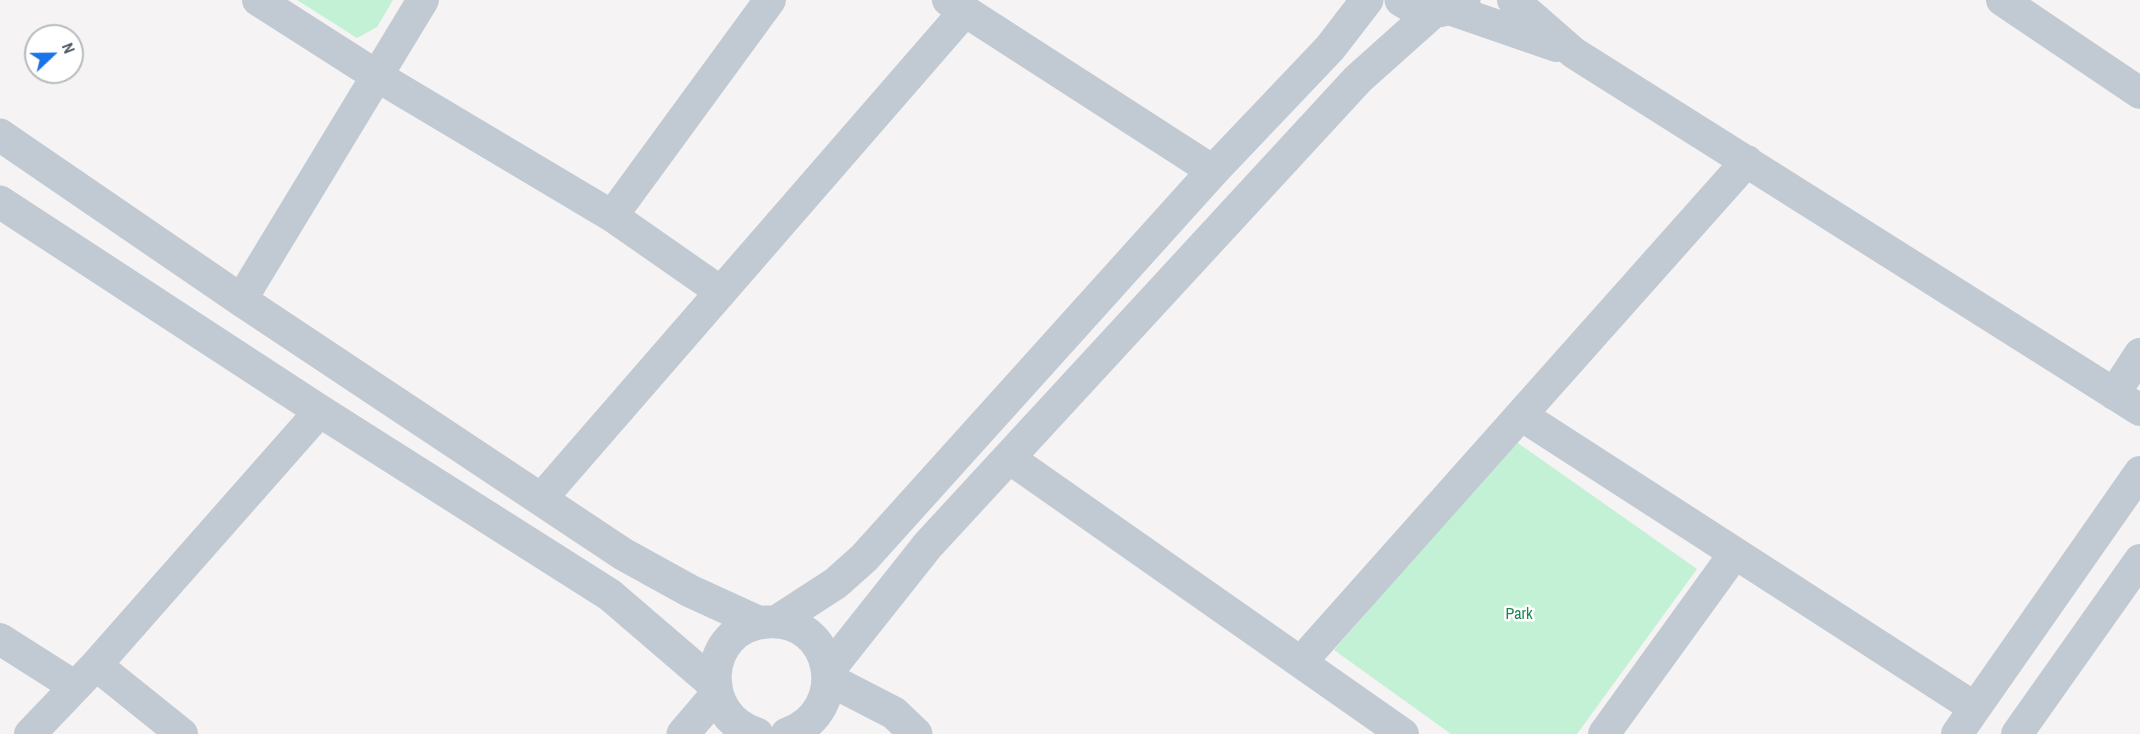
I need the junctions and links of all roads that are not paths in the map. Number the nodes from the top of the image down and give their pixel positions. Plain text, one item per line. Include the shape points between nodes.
1 (258, 0) edge
2 (423, 0) edge
3 (770, 0) edge
4 (1367, 0) edge
5 (1401, 0) edge
6 (1513, 0) edge
7 (2002, 0) edge
8 (957, 6) edge
9 (1449, 7) edge
10 (1574, 52) junction
11 (377, 76) junction
12 (2140, 93) edge
13 (0, 135) edge
14 (1747, 161) junction
15 (1213, 171) junction
16 (0, 202) edge
17 (612, 216) junction
18 (721, 292) junction
19 (241, 300) junction
20 (2140, 354) edge
21 (2127, 402) edge
22 (320, 411) junction
23 (1521, 415) junction
24 (1009, 458) junction
25 (2140, 472) edge
26 (541, 499) junction
27 (1735, 553) junction
28 (2140, 560) edge
29 (768, 623) junction
30 (0, 639) edge
31 (1301, 662) junction
32 (828, 675) junction
33 (85, 676) junction
34 (716, 690) junction
35 (1975, 708) junction
36 (30, 734) edge
37 (182, 734) edge
38 (683, 734) edge
39 (757, 734) edge
40 (787, 734) edge
41 (916, 734) edge
42 (1403, 734) edge
43 (1604, 734) edge
44 (1956, 734) edge
45 (2018, 734) edge

1 - 11 street
2 - 11 street
3 - 17 street
4 - 15 street via 1330,48
5 - 9 street via 1417,9
6 - 10 street
7 - 12 street
8 - 15 street
8 - 18 street
9 - 10 street
9 - 24 street via 1358,80
10 - 14 street
11 - 17 street
11 - 19 street
13 - 19 street
14 - 21 street
14 - 23 street
15 - 29 street via 864,558 836,583
16 - 22 street
17 - 18 street
18 - 26 street
19 - 26 street
20 - 21 street
22 - 33 street
22 - 34 street via 610,595
23 - 27 street
23 - 31 street
24 - 31 street
24 - 32 street via 928,544
25 - 35 street
26 - 29 street via 623,554 690,591
27 - 35 street
27 - 43 street
28 - 45 street
29 - 32 street via 799,628 813,639 823,654
29 - 34 street via 736,634 724,646 717,661
30 - 33 street
31 - 42 street
32 - 40 street via 823,705 812,720
32 - 41 street via 894,713
33 - 36 street
33 - 37 street
34 - 38 street
34 - 39 street via 733,722
35 - 44 street

